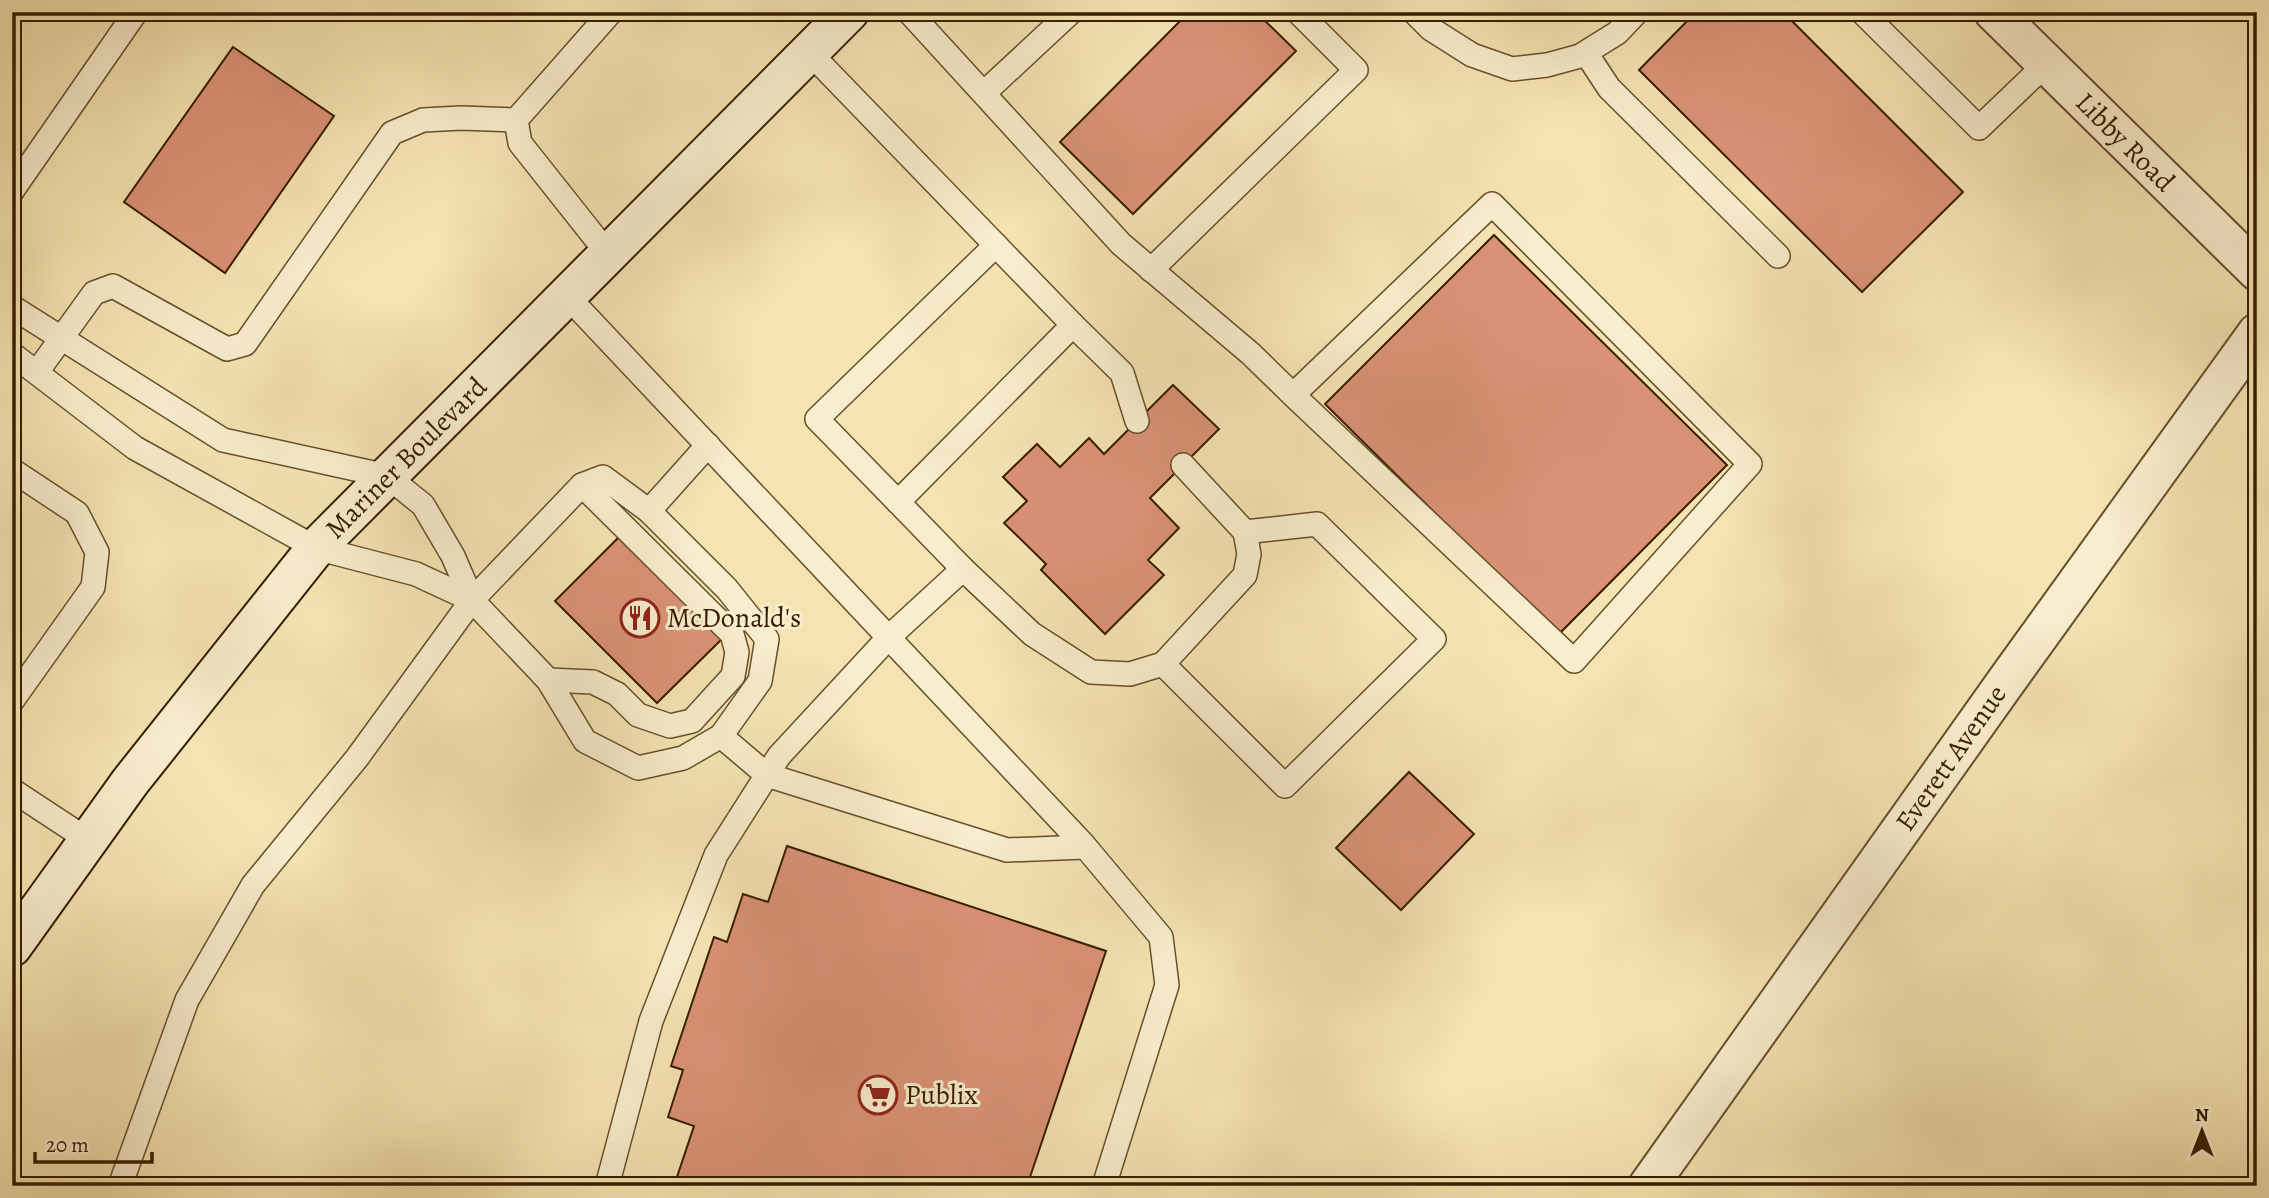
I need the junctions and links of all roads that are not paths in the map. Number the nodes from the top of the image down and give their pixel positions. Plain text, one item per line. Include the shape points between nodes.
1 (136, 12) edge
2 (611, 12) edge
3 (849, 12) edge
4 (909, 12) edge
5 (1071, 12) edge
6 (1298, 12) edge
7 (1415, 12) edge
8 (1637, 12) edge
9 (1862, 12) edge
10 (1994, 12) edge
11 (809, 52) junction
12 (1586, 53) junction
13 (2046, 64) junction
14 (984, 93) junction
15 (516, 120) junction
16 (12, 191) edge
17 (996, 246) junction
18 (608, 254) junction
19 (1778, 256) dead end
20 (1151, 270) junction
21 (2257, 271) edge
22 (567, 296) junction
23 (12, 307) edge
24 (1073, 325) junction
25 (2257, 333) edge
26 (61, 338) junction
27 (12, 354) edge
28 (37, 372) junction
29 (1293, 395) junction
30 (1137, 421) dead end
31 (708, 446) junction
32 (1183, 465) dead end
33 (12, 470) edge
34 (387, 476) junction
35 (582, 485) junction
36 (898, 502) junction
37 (649, 511) junction
38 (1245, 532) junction
39 (316, 548) junction
40 (963, 569) junction
41 (472, 600) junction
42 (888, 637) junction
43 (1163, 664) junction
44 (548, 680) junction
45 (12, 701) edge
46 (721, 736) junction
47 (767, 775) junction
48 (12, 790) edge
49 (88, 840) junction
50 (1085, 847) junction
51 (12, 947) edge
52 (120, 1186) edge
53 (607, 1186) edge
54 (1104, 1186) edge
55 (1648, 1186) edge

1 - 16 lane
2 - 15 lane
3 - 11 street, Mariner Boulevard
4 - 14 lane
5 - 14 lane
6 - 20 lane via 1356,70
7 - 12 lane via 1431,29 1472,55 1512,69
8 - 12 lane via 1617,33
9 - 13 lane via 1979,128
10 - 13 street, Libby Road
11 - 17 lane
11 - 18 street, Mariner Boulevard
12 - 19 lane via 1609,88
13 - 21 street, Libby Road
14 - 20 lane via 1121,244
15 - 18 lane via 520,143
15 - 26 lane via 423,120 392,133 245,344 227,349 113,286 94,293
17 - 24 lane
17 - 36 lane via 817,419
18 - 22 street, Mariner Boulevard
20 - 29 lane
22 - 31 lane
22 - 34 street, Mariner Boulevard
23 - 26 lane
24 - 30 lane via 1122,373
24 - 36 lane
25 - 55 street, Everett Avenue
26 - 28 lane
26 - 34 lane via 223,440
27 - 28 lane
28 - 39 lane via 135,448
29 - 29 lane via 1574,660 1750,464 1492,204
31 - 37 lane
31 - 42 lane
32 - 38 lane
33 - 45 lane via 77,513 97,552 93,587
34 - 39 street, Mariner Boulevard
34 - 41 lane via 424,505
35 - 37 lane via 603,477
35 - 41 lane
35 - 44 lane via 732,634 737,652 733,676 692,721 670,726 638,715 617,694 593,682
36 - 40 lane
37 - 46 lane via 727,590 766,639 760,681
38 - 43 lane via 1249,554 1245,575
38 - 43 lane via 1317,524 1434,639 1285,786
39 - 41 lane via 416,574
39 - 49 street, Mariner Boulevard
40 - 42 lane
40 - 43 lane via 1032,634 1091,672 1130,674
41 - 44 lane
41 - 52 lane via 357,758 253,885 187,1000
42 - 47 lane via 779,756
42 - 50 lane
44 - 46 lane via 585,741 638,768 683,758
46 - 47 lane
47 - 50 lane via 1007,850
47 - 53 lane via 716,855 651,1021
48 - 49 lane
49 - 51 street, Mariner Boulevard
50 - 54 lane via 1161,937 1167,985

